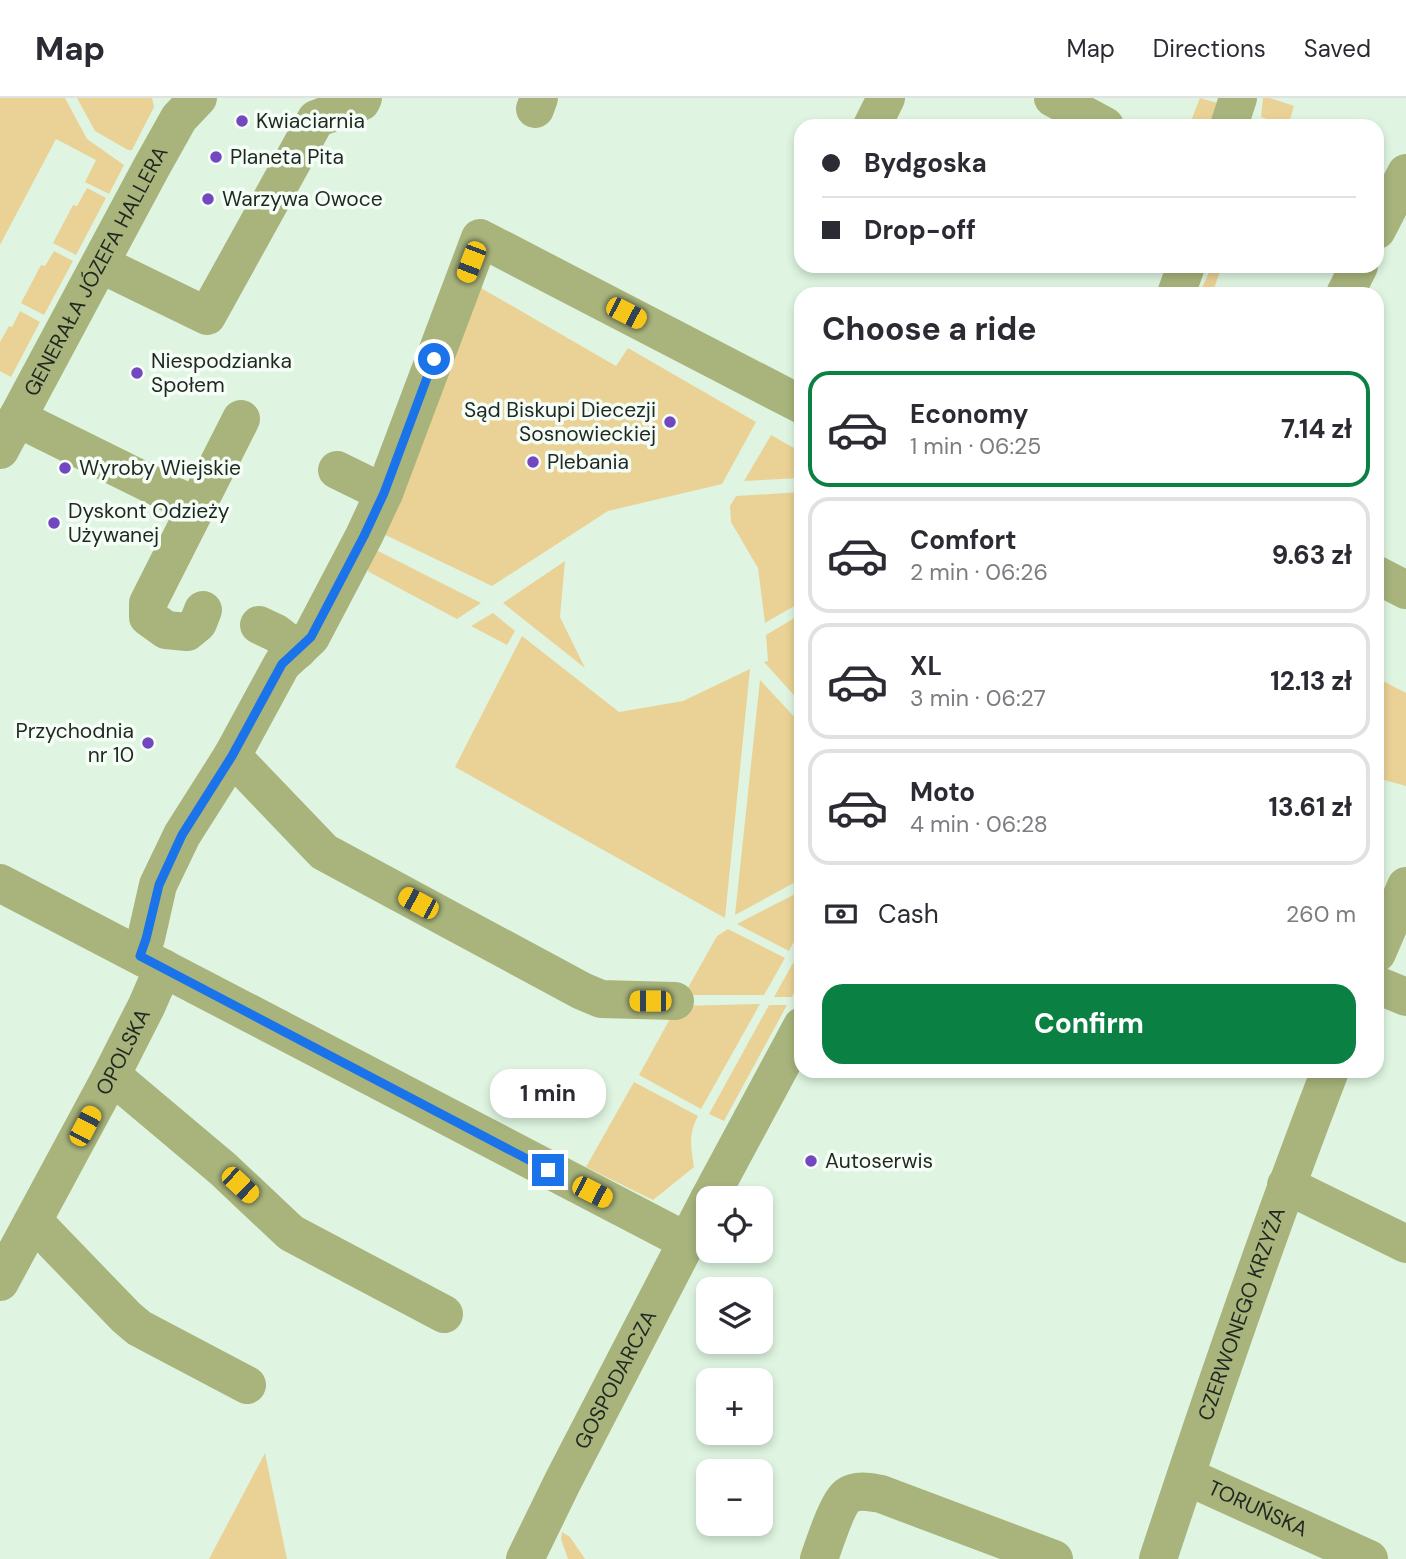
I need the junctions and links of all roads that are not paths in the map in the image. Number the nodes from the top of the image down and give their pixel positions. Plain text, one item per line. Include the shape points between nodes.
1 (198, 98) edge
2 (363, 98) edge
3 (886, 98) edge
4 (1053, 98) edge
5 (1238, 98) edge
6 (876, 119) edge
7 (1092, 119) edge
8 (1231, 119) edge
9 (1406, 173) edge
10 (1384, 216) edge
11 (100, 264) junction
12 (794, 401) edge
13 (241, 419) dead end
14 (8, 434) edge
15 (337, 470) dead end
16 (384, 493) junction
17 (197, 508) junction
18 (1384, 579) edge
19 (1406, 590) edge
20 (204, 610) dead end
21 (259, 625) dead end
22 (298, 650) junction
23 (232, 756) junction
24 (0, 883) edge
25 (1406, 886) edge
26 (1384, 937) edge
27 (152, 962) junction
28 (1384, 988) edge
29 (1406, 997) edge
30 (676, 1001) dead end
31 (794, 1041) edge
32 (110, 1078) junction
33 (1327, 1078) edge
34 (1286, 1185) junction
35 (716, 1186) edge
36 (32, 1223) junction
37 (696, 1223) edge
38 (686, 1241) junction
39 (1406, 1244) edge
40 (0, 1282) edge
41 (444, 1314) dead end
42 (247, 1385) dead end
43 (1186, 1476) junction
44 (525, 1559) edge
45 (819, 1559) edge
46 (1054, 1559) edge
47 (1158, 1559) edge
48 (1369, 1559) edge

1 - 11 street, GENERAŁA JÓZEFA HALLERA via 179,118
2 - 11 street via 316,119 207,316
3 - 6 street
4 - 7 street
5 - 8 street
9 - 10 street
11 - 14 street, GENERAŁA JÓZEFA HALLERA
12 - 16 street, OPOLSKA via 480,238
13 - 17 street
14 - 17 street
15 - 16 street
16 - 22 street, OPOLSKA via 311,637
17 - 20 street via 148,603 148,617 166,630 187,632
18 - 19 street
21 - 22 street
22 - 23 street, OPOLSKA via 282,664
23 - 27 street, OPOLSKA via 182,835 159,885 146,939
23 - 30 street via 324,852 582,991 601,999
24 - 27 street
25 - 26 street
27 - 32 street, OPOLSKA via 147,1005
27 - 38 street
28 - 29 street
31 - 35 street, GOSPODARCZA
32 - 36 street, OPOLSKA
32 - 41 street via 223,1169 291,1233
33 - 34 street, CZERWONEGO KRZYŻA
34 - 39 street
34 - 43 street, CZERWONEGO KRZYŻA
36 - 40 street, OPOLSKA
36 - 42 street via 139,1328
37 - 38 street, GOSPODARCZA
38 - 44 street, GOSPODARCZA
43 - 47 street, CZERWONEGO KRZYŻA
43 - 48 street, TORUŃSKA
45 - 46 street via 839,1508 848,1495 864,1491

